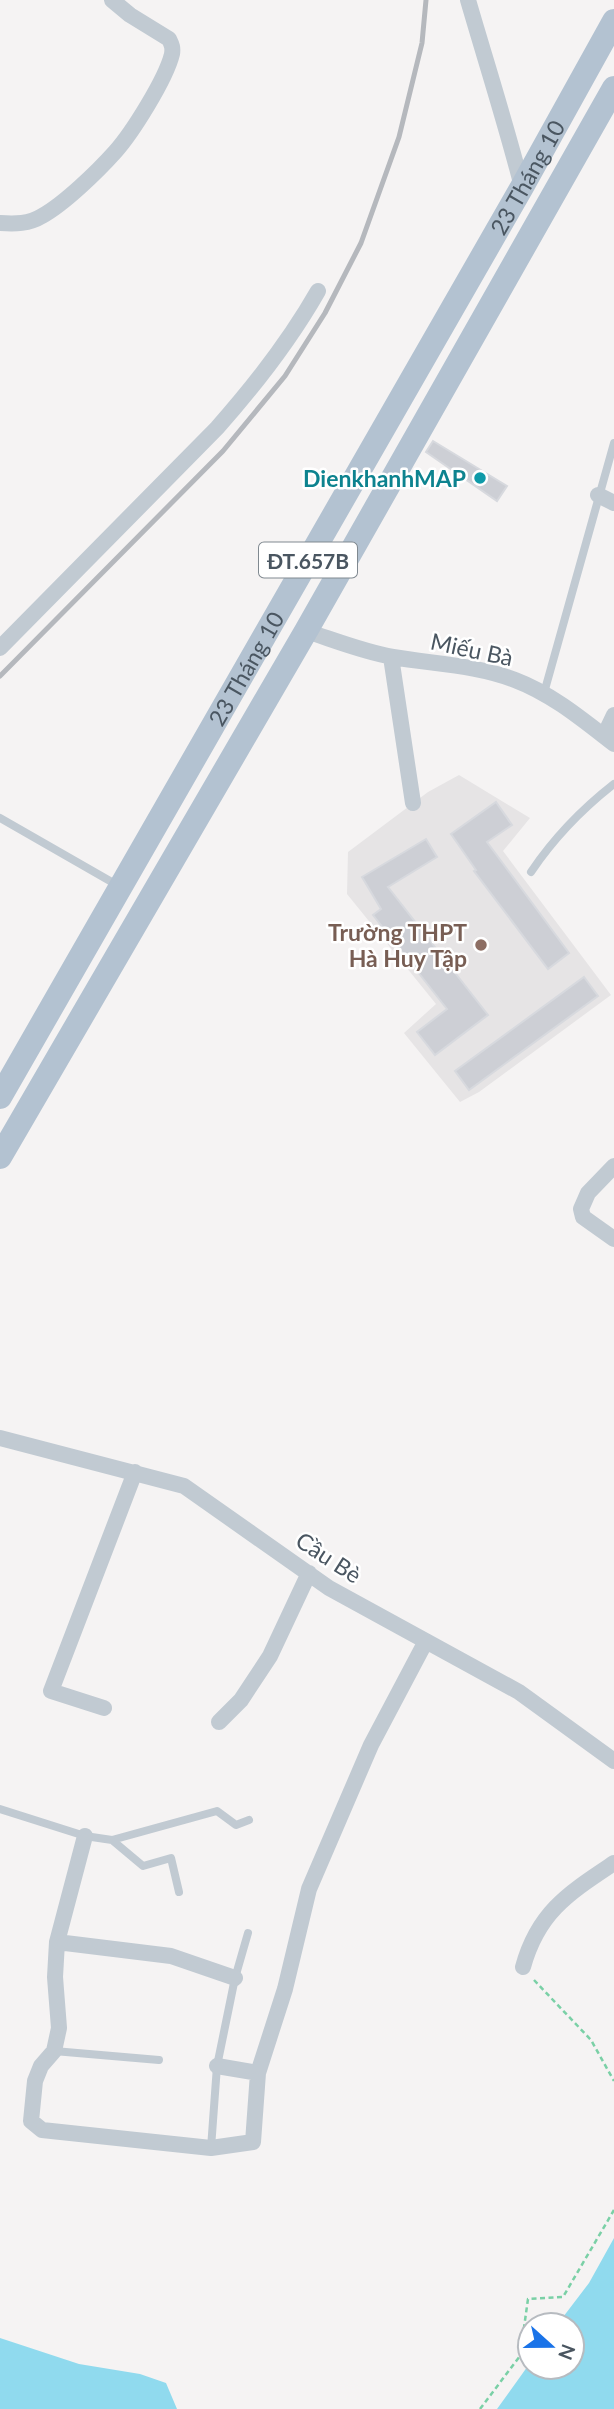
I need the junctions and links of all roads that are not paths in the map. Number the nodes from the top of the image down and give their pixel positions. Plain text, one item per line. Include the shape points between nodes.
1 (112, 0) edge
2 (468, 0) edge
3 (614, 21) edge
4 (614, 88) edge
5 (522, 187) junction
6 (551, 203) junction
7 (0, 223) edge
8 (318, 290) dead end
9 (614, 443) edge
10 (598, 495) junction
11 (614, 503) edge
12 (276, 615) junction
13 (306, 631) junction
14 (0, 648) edge
15 (391, 657) junction
16 (544, 693) junction
17 (614, 715) edge
18 (609, 740) edge
19 (614, 784) edge
20 (413, 803) dead end
21 (0, 818) edge
22 (531, 872) dead end
23 (120, 887) junction
24 (0, 1097) edge
25 (0, 1157) edge
26 (614, 1166) edge
27 (614, 1239) edge
28 (0, 1438) edge
29 (135, 1472) junction
30 (309, 1573) junction
31 (426, 1641) junction
32 (104, 1708) dead end
33 (219, 1722) dead end
34 (614, 1755) edge
35 (0, 1809) edge
36 (249, 1820) dead end
37 (85, 1836) junction
38 (111, 1840) junction
39 (614, 1863) edge
40 (179, 1892) dead end
41 (248, 1933) dead end
42 (57, 1942) junction
43 (523, 1967) road end
44 (235, 1978) junction
45 (54, 2051) junction
46 (159, 2060) dead end
47 (217, 2066) junction
48 (258, 2073) junction
49 (211, 2148) junction

1 - 7 street via 169,39 173,46 169,63 118,149 97,171 43,216 28,222
2 - 5 street
3 - 5 main road, 23 Tháng 10 / ĐT.657B
4 - 6 main road, 23 Tháng 10 / ĐT.657B
5 - 6 main road
5 - 12 main road, 23 Tháng 10 / ĐT.657B
6 - 13 main road, 23 Tháng 10 / ĐT.657B
8 - 14 street via 296,330 218,428
9 - 10 lane
10 - 11 street
10 - 16 lane
12 - 13 main road
12 - 23 main road, 23 Tháng 10 / ĐT.657B
13 - 15 street, Miếu Bà
13 - 25 main road, 23 Tháng 10 / ĐT.657B
15 - 16 street, Miếu Bà via 466,667 514,679
15 - 20 street
16 - 18 street, Miếu Bà
17 - 18 street
19 - 22 lane via 548,847
21 - 23 lane
23 - 24 main road, 23 Tháng 10 / ĐT.657B
26 - 27 street via 588,1193 581,1209 583,1217
28 - 29 street, Cầu Bè
29 - 30 street, Cầu Bè via 184,1486
29 - 32 street via 51,1691
30 - 31 street, Cầu Bè
30 - 33 street via 270,1656 241,1700
31 - 34 street, Cầu Bè via 519,1692
31 - 48 street via 371,1745 313,1878
35 - 37 lane
36 - 38 lane via 236,1825 216,1811
37 - 38 lane
37 - 42 street
38 - 40 lane via 143,1866 171,1858
39 - 43 street via 557,1905 529,1943
41 - 44 lane
42 - 44 street via 171,1956
42 - 45 street via 60,2028
44 - 47 lane
45 - 46 lane
45 - 49 street via 35,2081 31,2121 42,2130
47 - 48 street
47 - 49 lane
48 - 49 street via 253,2142

